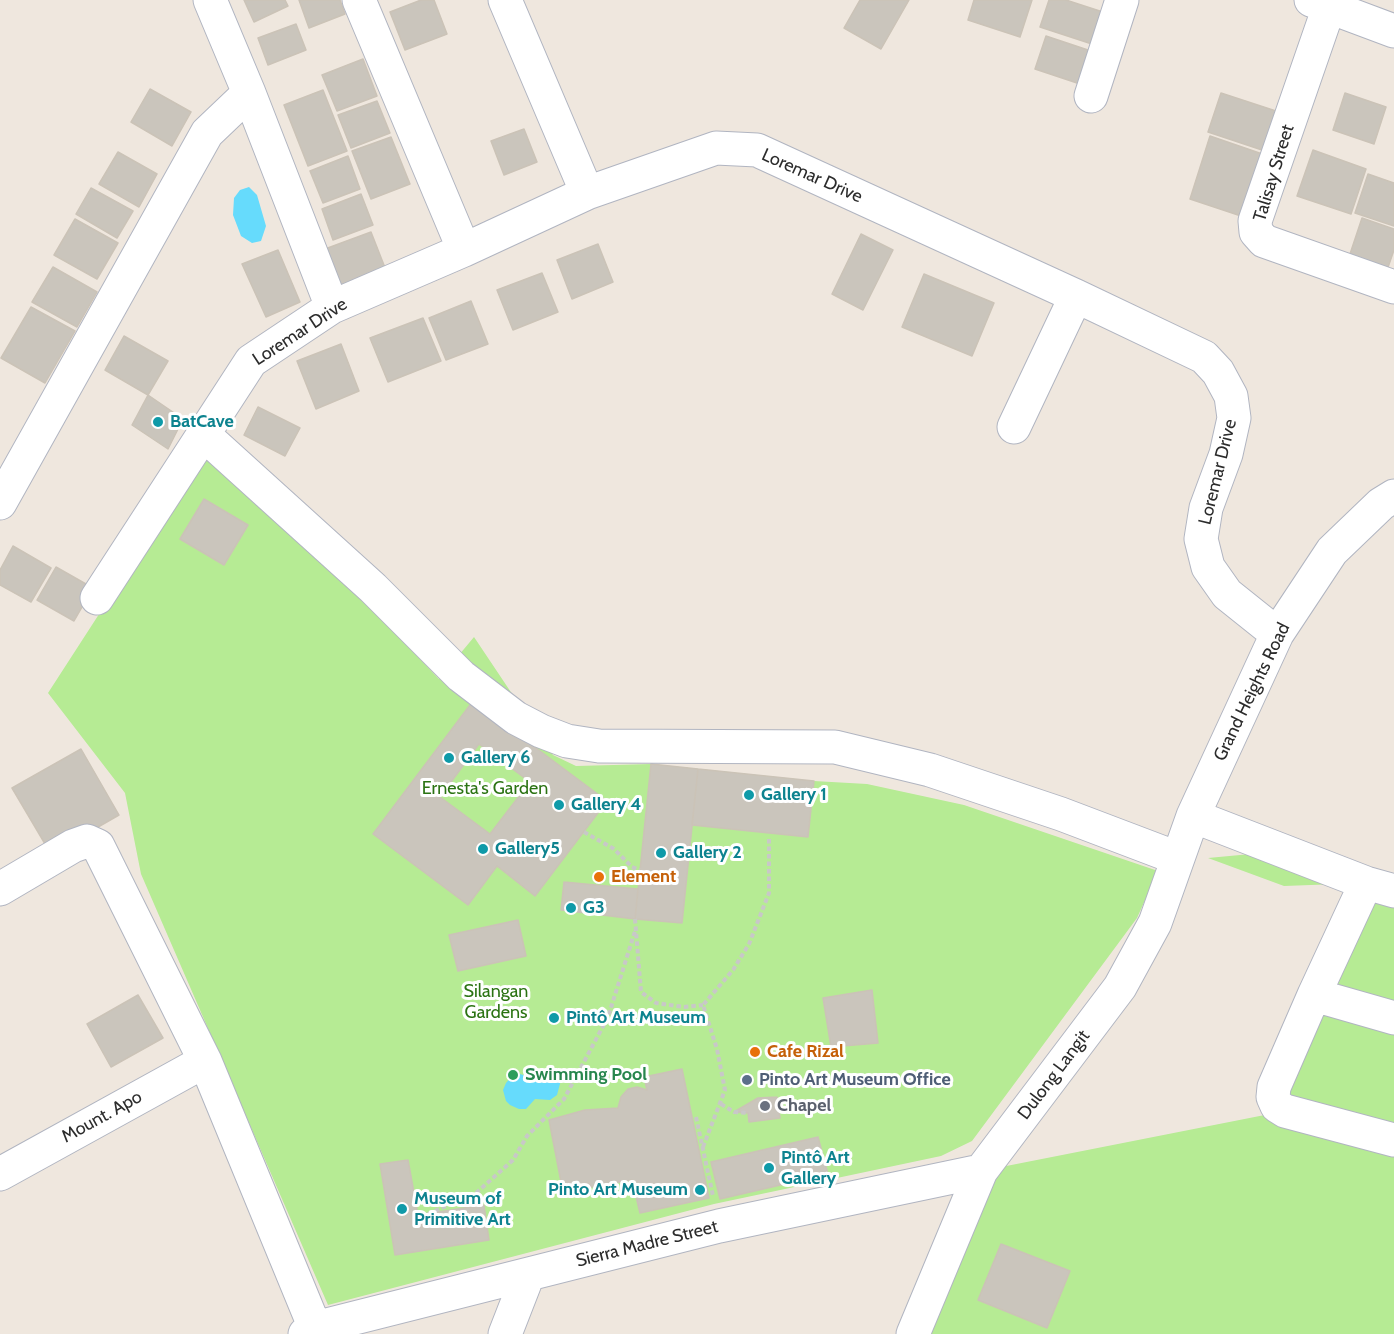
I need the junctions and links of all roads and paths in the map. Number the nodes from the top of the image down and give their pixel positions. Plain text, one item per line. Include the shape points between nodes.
1 (210, 0) edge
2 (359, 0) edge
3 (505, 0) edge
4 (1122, 0) edge
5 (1320, 3) edge
6 (1394, 30) edge
7 (249, 93) junction
8 (1091, 96) dead end
9 (587, 193) junction
10 (464, 250) junction
11 (1394, 286) edge
12 (1076, 296) junction
13 (332, 307) junction
14 (1014, 426) dead end
15 (203, 434) junction
16 (1394, 495) edge
17 (0, 504) edge
18 (98, 598) dead end
19 (1277, 634) junction
20 (1193, 816) junction
21 (584, 832) dead end
22 (769, 838) dead end
23 (1177, 858) junction
24 (640, 870) dead end
25 (1380, 887) edge
26 (0, 889) edge
27 (635, 919) dead end
28 (636, 928) junction
29 (1314, 995) junction
30 (703, 1005) junction
31 (1394, 1018) edge
32 (205, 1060) junction
33 (721, 1104) dead end
34 (748, 1113) dead end
35 (696, 1117) dead end
36 (1394, 1140) edge
37 (703, 1147) junction
38 (981, 1171) junction
39 (0, 1174) edge
40 (428, 1214) dead end
41 (719, 1226) junction
42 (528, 1275) junction
43 (310, 1331) edge
44 (506, 1334) edge
45 (913, 1334) edge

1 - 7 street
2 - 10 street
3 - 9 street
4 - 8 street
5 - 6 street
5 - 11 street, Talisay Street via 1255,221 1256,232 1264,241
7 - 13 street
7 - 17 street via 207,133
9 - 10 street, Loremar Drive
9 - 12 street, Loremar Drive via 716,148 757,150
10 - 13 street, Loremar Drive
12 - 14 street
12 - 19 street, Loremar Drive via 1204,357 1218,372 1231,396 1234,418 1226,454 1206,508 1201,539 1208,567 1227,594
13 - 15 street, Loremar Drive via 251,361
15 - 18 street, Loremar Drive
15 - 23 street via 373,588 461,676 516,718 541,731 567,741 599,746 836,747 930,770
16 - 19 street, Grand Heights Road via 1332,551
19 - 20 street, Grand Heights Road
20 - 23 street, Dulong Langit
20 - 25 street
21 - 24 path
22 - 30 path via 769,893 749,944 734,970
23 - 38 street, Dulong Langit via 1155,923 1120,987
25 - 29 street
26 - 32 street via 73,846 87,841 98,846
27 - 28 path
28 - 30 path via 641,992 656,1003
28 - 40 path via 608,1017 564,1099 527,1136 513,1160 476,1193
29 - 31 street
29 - 36 street via 1274,1088 1277,1106
30 - 37 path via 725,1090
32 - 39 street, Mount. Apo
32 - 43 street
33 - 34 path via 734,1112
35 - 37 path
37 - 41 path
38 - 41 street, Sierra Madre Street
38 - 45 street, Dulong Langit
41 - 42 street, Sierra Madre Street
42 - 43 street, Sierra Madre Street
42 - 44 street

